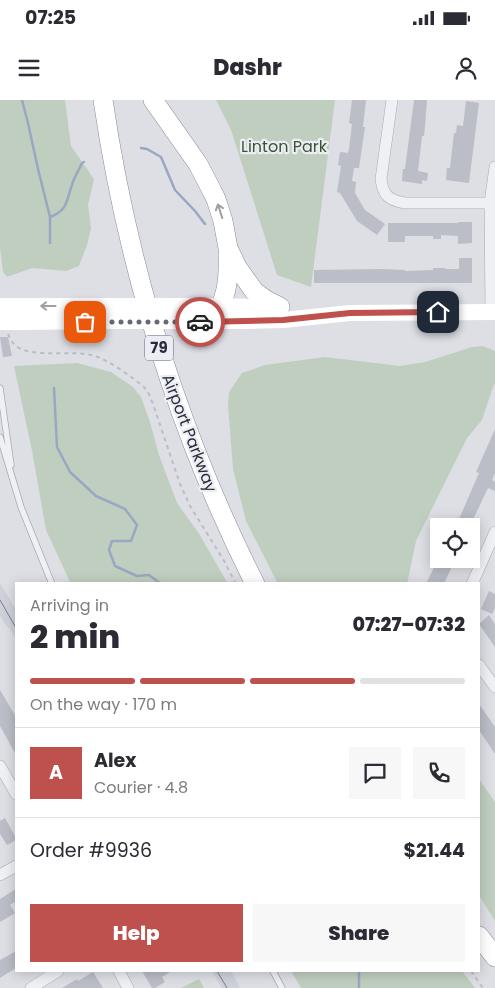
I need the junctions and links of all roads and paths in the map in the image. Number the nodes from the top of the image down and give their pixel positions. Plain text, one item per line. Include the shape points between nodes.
1 (103, 100) edge
2 (153, 100) edge
3 (392, 100) edge
4 (495, 167) edge
5 (492, 203) edge
6 (228, 248) junction
7 (221, 306) junction
8 (280, 307) junction
9 (493, 312) edge
10 (182, 313) junction
11 (350, 313) junction
12 (8, 318) edge
13 (210, 322) junction
14 (0, 388) edge
15 (0, 437) edge
16 (14, 484) junction
17 (495, 532) edge
18 (51, 582) edge
19 (235, 582) edge
20 (254, 582) edge
21 (473, 582) edge
22 (480, 666) edge
23 (495, 687) edge
24 (0, 766) edge
25 (15, 792) edge
26 (15, 867) edge
27 (0, 875) edge
28 (480, 937) edge
29 (495, 957) edge
30 (56, 972) edge
31 (119, 972) edge
32 (274, 972) edge
33 (472, 972) edge
34 (31, 988) edge
35 (128, 988) edge
36 (282, 988) edge
37 (482, 988) edge

1 - 20 highway, Airport Parkway / 79 via 135,263 169,379 214,496
6 -> 2 highway via 220,211 208,183
3 - 5 street via 381,180 385,194 405,203
4 - 5 street
5 - 9 street
6 - 7 highway via 228,284
6 - 8 highway via 236,268 250,287
7 - 8 main road
7 - 10 main road
7 - 13 highway
8 - 11 main road
9 - 11 main road
10 - 12 main road, bridge
10 - 13 main road
11 - 13 main road via 283,320
12 - 19 path via 14,344 26,351 84,354 101,359 144,387 190,506
14 - 16 lane
15 - 16 lane
16 - 18 lane
17 - 21 street
22 - 23 street
24 - 25 street
26 - 27 street
28 - 29 highway
30 - 34 street
31 - 35 street
32 - 36 lane
33 - 37 path

